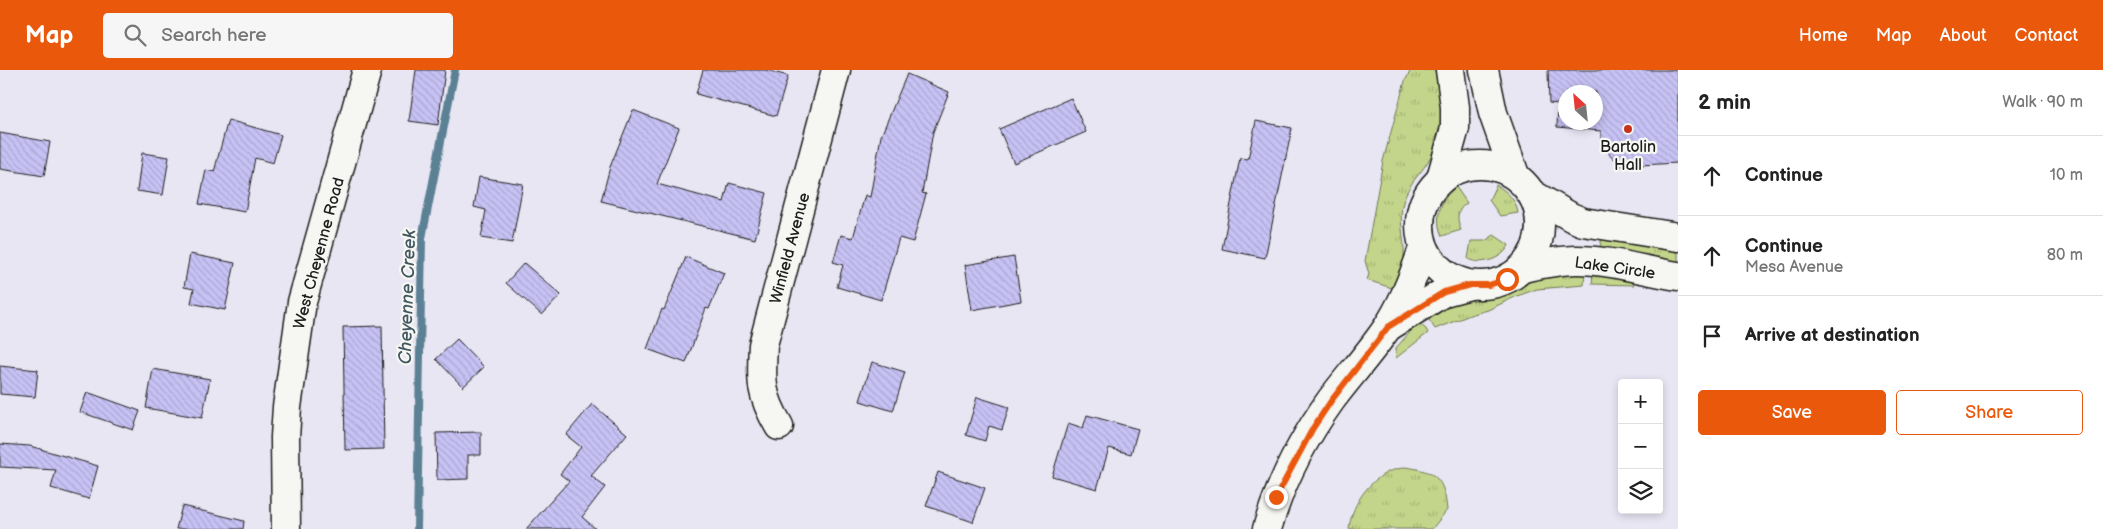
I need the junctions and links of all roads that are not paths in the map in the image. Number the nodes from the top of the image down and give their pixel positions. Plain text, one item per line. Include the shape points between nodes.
1 (367, 70) edge
2 (836, 70) edge
3 (1450, 70) edge
4 (1484, 70) edge
5 (1441, 178) junction
6 (1524, 185) junction
7 (1678, 237) edge
8 (1423, 248) junction
9 (1523, 268) junction
10 (1678, 276) edge
11 (1470, 285) junction
12 (1388, 327) junction
13 (779, 426) dead end
14 (286, 529) edge
15 (1267, 529) edge

1 - 14 street, West Cheyenne Road via 302,302 287,407
2 - 13 street, Winfield Avenue via 763,345 761,380 768,408
3 - 5 street via 1455,128
4 - 6 street via 1493,113
5 - 6 street via 1458,168 1478,164 1497,167
5 - 8 street via 1428,192 1421,210 1419,230
6 - 7 street via 1583,222
6 - 9 street via 1538,209 1540,224 1538,240
8 - 11 street via 1434,266 1450,278
8 - 12 street via 1408,290
9 - 10 street, Lake Circle via 1576,260
9 - 11 street via 1507,279 1489,285
11 - 12 street via 1444,292
12 - 15 street via 1313,428 1276,497

